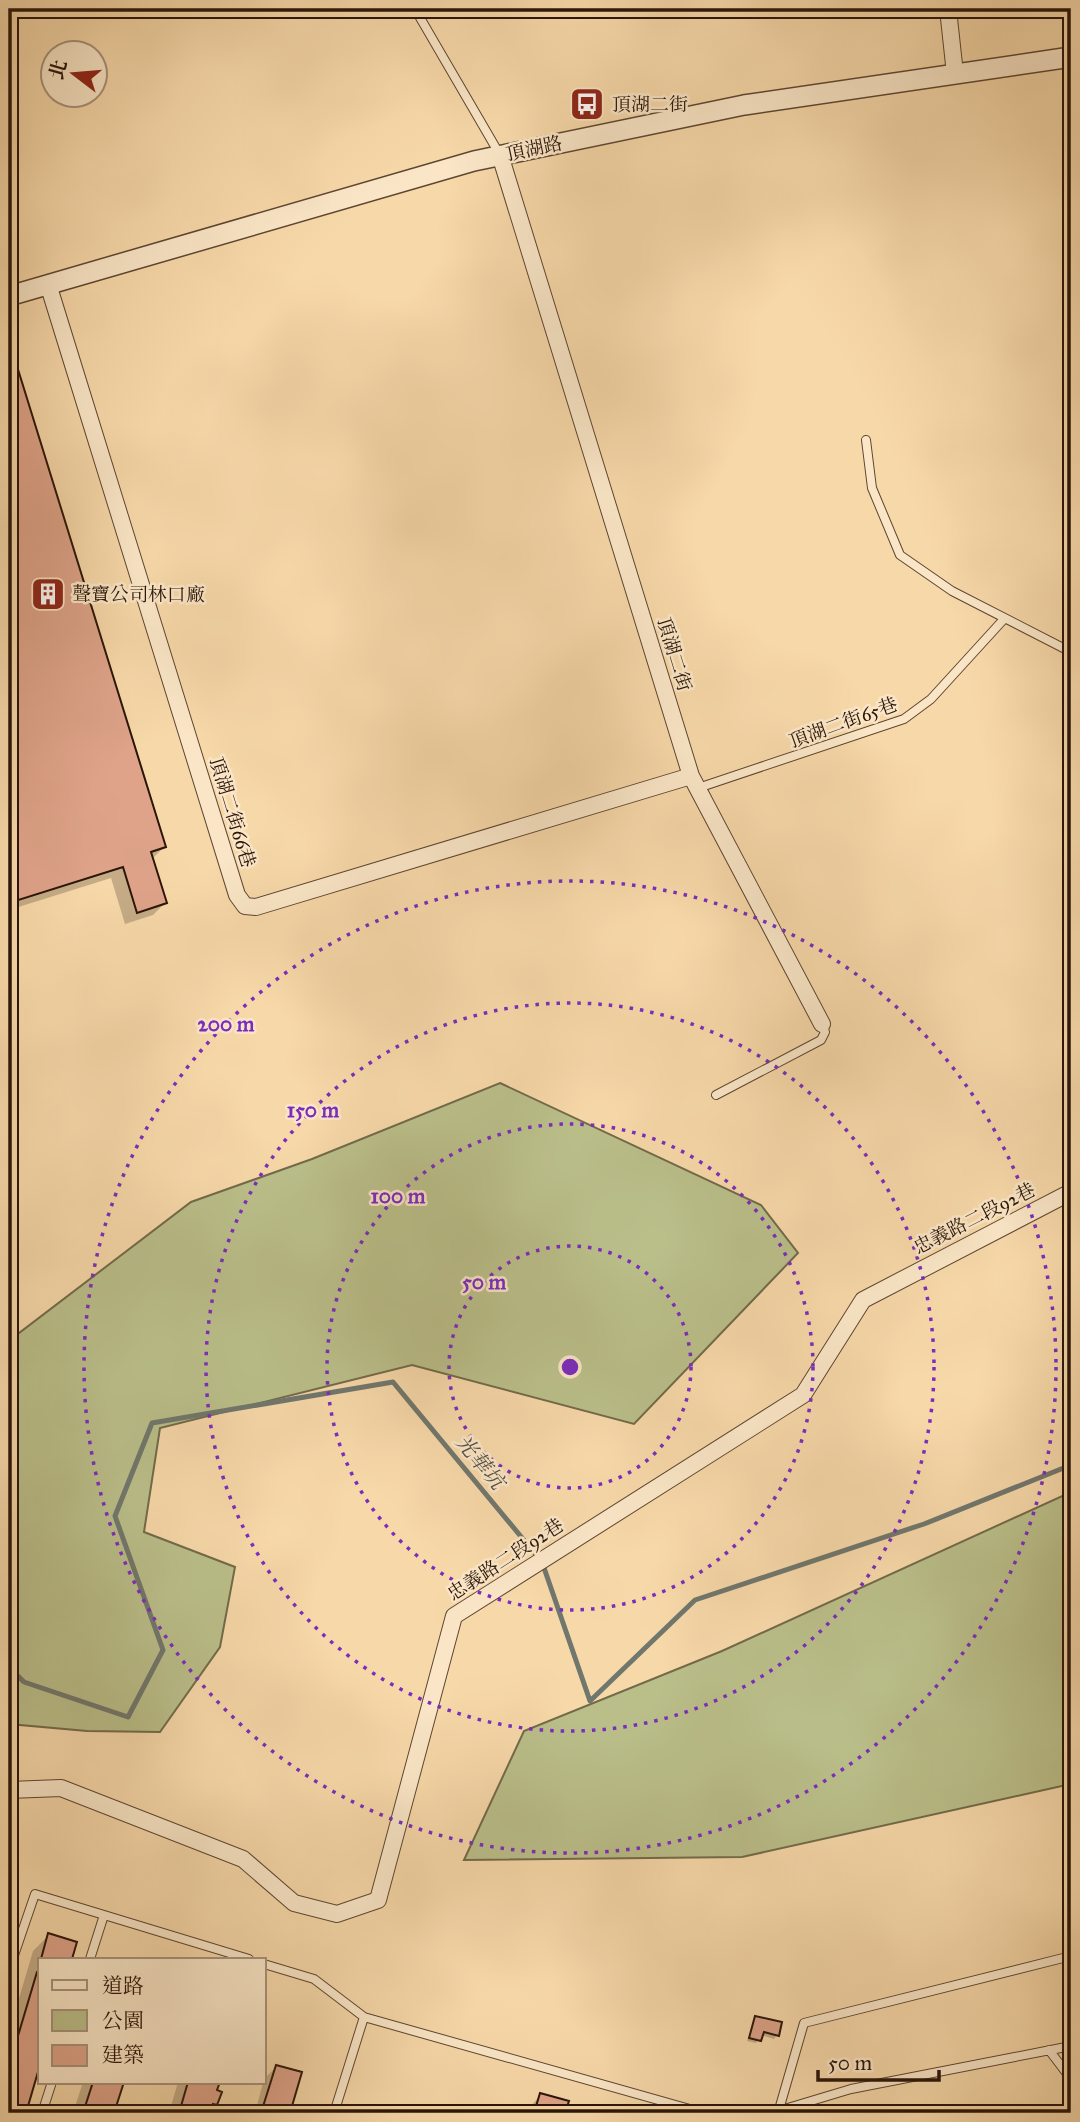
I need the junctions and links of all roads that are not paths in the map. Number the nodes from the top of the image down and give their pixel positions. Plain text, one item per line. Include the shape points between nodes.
1 (415, 9) edge
2 (948, 9) edge
3 (1071, 57) edge
4 (955, 74) junction
5 (499, 155) junction
6 (48, 284) junction
7 (9, 296) edge
8 (866, 440) dead end
9 (1004, 619) junction
10 (1071, 652) edge
11 (694, 782) junction
12 (822, 1024) joint
13 (716, 1095) dead end
14 (1071, 1192) edge
15 (9, 1790) edge
16 (104, 1915) junction
17 (1071, 1956) edge
18 (90, 1958) edge
19 (247, 1958) edge
20 (266, 1965) edge
21 (9, 1970) edge
22 (364, 2017) junction
23 (1071, 2046) edge
24 (1049, 2050) junction
25 (1071, 2079) edge
26 (51, 2084) edge
27 (673, 2109) edge
28 (41, 2113) edge
29 (334, 2113) edge
30 (704, 2113) edge
31 (776, 2113) edge

1 - 5 lane
2 - 4 street
3 - 4 street, 頂湖路
4 - 5 street, 頂湖路 via 744,105
5 - 6 street, 頂湖路
5 - 11 street, 頂湖二街
6 - 7 street, 頂湖路
6 - 11 street, 頂湖二街66巷 via 237,895 245,906 256,907
8 - 9 lane via 872,488 900,555
9 - 10 lane
9 - 11 lane, 頂湖二街65巷 via 932,699 904,719
11 - 12 street, 頂湖二街
12 - 13 lane via 821,1040
14 - 15 street, 忠義路二段92巷 via 863,1300 803,1395 454,1616 378,1900 337,1914 294,1903 243,1859 61,1788
16 - 18 lane
16 - 19 lane
16 - 21 lane via 35,1894
17 - 31 lane via 804,2023
20 - 22 lane via 314,1979
22 - 27 lane
22 - 29 lane
23 - 24 lane
24 - 25 lane
24 - 31 lane via 851,2089
26 - 28 lane
27 - 30 lane

